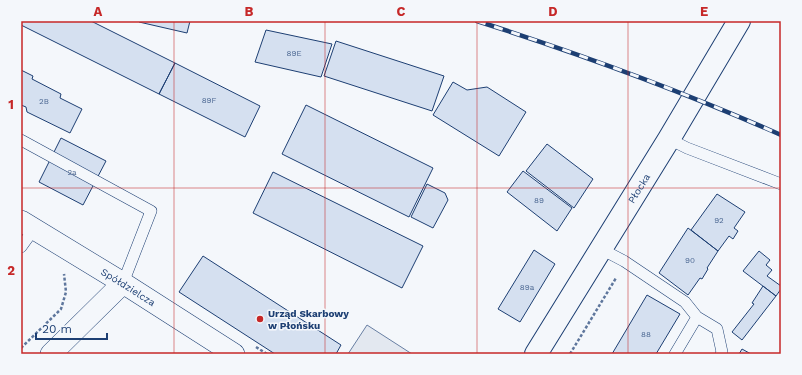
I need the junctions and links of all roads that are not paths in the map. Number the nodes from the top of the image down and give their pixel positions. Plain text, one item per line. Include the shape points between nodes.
1 (739, 21) edge
2 (669, 139) junction
3 (21, 140) edge
4 (781, 184) edge
5 (28, 225) edge
6 (21, 248) edge
7 (601, 249) junction
8 (123, 283) junction
9 (697, 317) junction
10 (51, 354) edge
11 (234, 354) edge
12 (536, 354) edge
13 (675, 354) edge
14 (721, 354) edge

1 - 2 street, Płocka
2 - 4 lane
2 - 7 street, Płocka
3 - 8 lane via 151,211
5 - 6 lane
5 - 8 street, Spółdzielcza
7 - 9 lane via 624,261 685,302
7 - 12 street, Płocka
8 - 10 street
8 - 11 street, Spółdzielcza
9 - 13 lane
9 - 14 lane via 717,329

